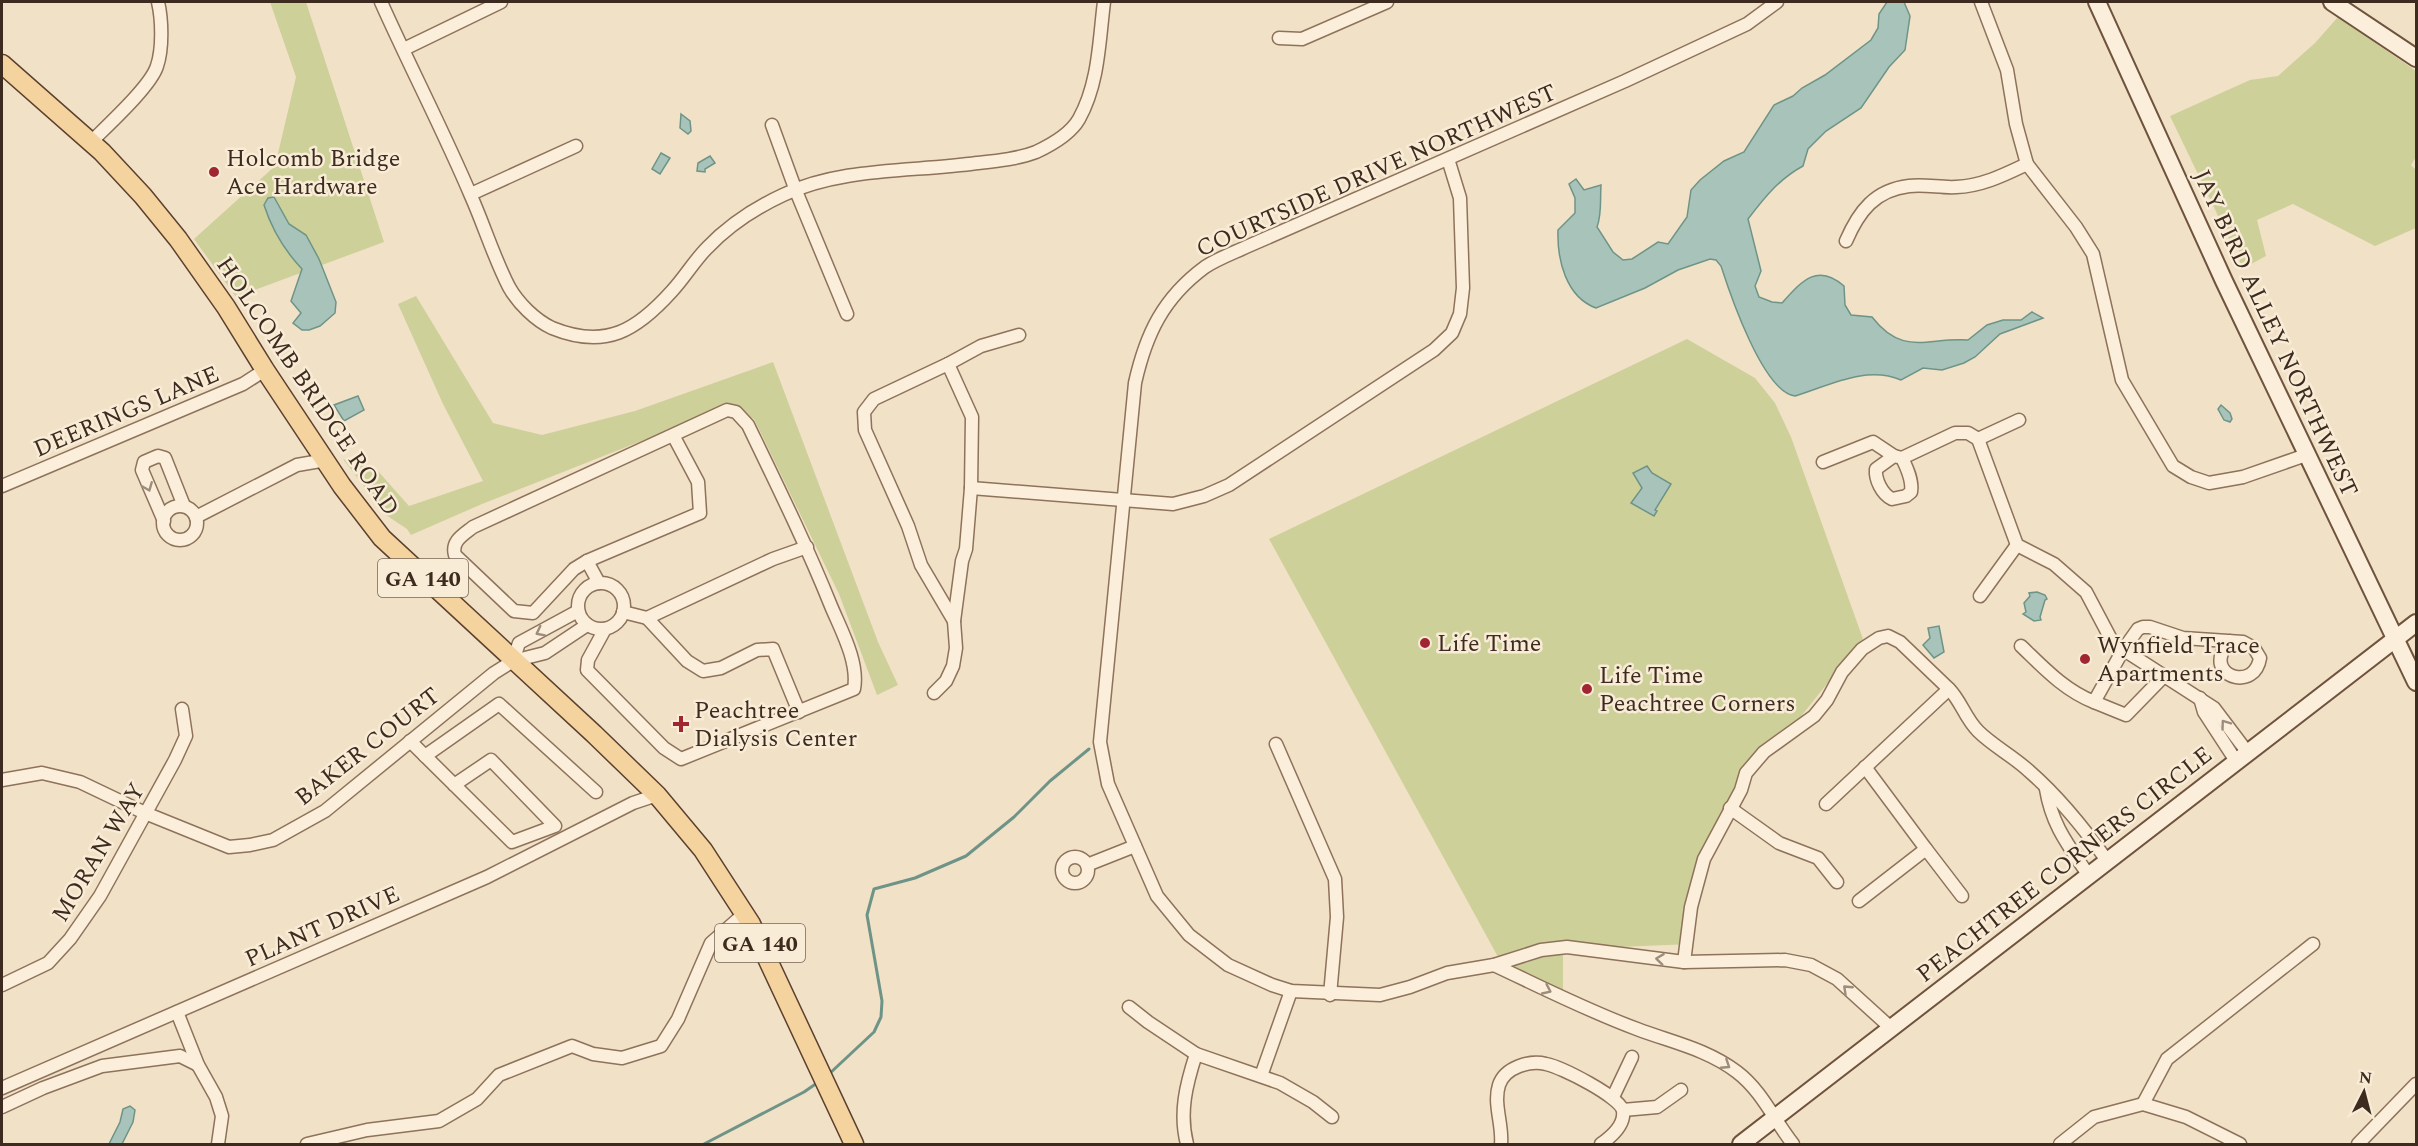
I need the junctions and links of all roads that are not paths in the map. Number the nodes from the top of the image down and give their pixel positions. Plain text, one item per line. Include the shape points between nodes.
1 (158, 2) edge
2 (381, 2) edge
3 (501, 2) edge
4 (1104, 2) edge
5 (1387, 2) edge
6 (1776, 2) edge
7 (1981, 2) edge
8 (2097, 2) edge
9 (2332, 2) edge
10 (1279, 38) dead end
11 (404, 49) junction
12 (2416, 58) edge
13 (2, 64) edge
14 (772, 125) dead end
15 (90, 142) junction
16 (576, 146) dead end
17 (1448, 159) junction
18 (2027, 164) junction
19 (796, 191) junction
20 (471, 194) junction
21 (1846, 241) dead end
22 (847, 314) dead end
23 (1019, 335) dead end
24 (948, 364) junction
25 (265, 370) junction
26 (2019, 420) dead end
27 (673, 435) junction
28 (1978, 439) junction
29 (2306, 455) junction
30 (326, 460) junction
31 (1824, 462) dead end
32 (2, 486) edge
33 (971, 488) junction
34 (1123, 500) junction
35 (184, 506) junction
36 (196, 517) junction
37 (164, 521) junction
38 (2018, 545) junction
39 (807, 547) junction
40 (587, 561) junction
41 (599, 584) junction
42 (1980, 596) dead end
43 (578, 611) junction
44 (623, 612) junction
45 (647, 618) junction
46 (954, 621) junction
47 (2416, 623) edge
48 (587, 625) junction
49 (605, 629) junction
50 (2396, 639) junction
51 (2230, 641) dead end
52 (2021, 646) dead end
53 (2123, 650) junction
54 (513, 661) junction
55 (2164, 676) junction
56 (2416, 682) edge
57 (1949, 689) junction
58 (934, 693) dead end
59 (2094, 702) junction
60 (182, 709) dead end
61 (799, 712) junction
62 (410, 741) junction
63 (1276, 744) dead end
64 (424, 756) junction
65 (2242, 757) junction
66 (1865, 767) junction
67 (2, 780) edge
68 (454, 785) junction
69 (2046, 789) junction
70 (596, 792) dead end
71 (657, 795) junction
72 (1826, 804) dead end
73 (1730, 808) junction
74 (145, 813) junction
75 (1135, 846) junction
76 (1926, 849) junction
77 (2108, 862) junction
78 (1087, 865) dead end
79 (2089, 876) junction
80 (1837, 882) dead end
81 (1962, 896) dead end
82 (1859, 901) dead end
83 (744, 913) junction
84 (2313, 944) dead end
85 (1684, 962) junction
86 (1494, 965) junction
87 (2, 985) edge
88 (1291, 992) junction
89 (1330, 995) junction
90 (1129, 1007) dead end
91 (177, 1012) junction
92 (1891, 1028) junction
93 (1196, 1054) junction
94 (1632, 1057) dead end
95 (198, 1065) junction
96 (1261, 1076) junction
97 (2416, 1084) edge
98 (2, 1088) edge
99 (1681, 1090) dead end
100 (1613, 1097) junction
101 (2143, 1104) junction
102 (2, 1107) edge
103 (1623, 1110) junction
104 (1332, 1117) dead end
105 (1776, 1118) junction
106 (218, 1144) edge
107 (307, 1144) edge
108 (854, 1144) edge
109 (1187, 1144) edge
110 (1501, 1144) edge
111 (1601, 1144) edge
112 (1741, 1144) edge
113 (1793, 1144) edge
114 (2060, 1144) edge
115 (2240, 1144) edge
116 (2358, 1144) edge

1 - 15 street via 162,18 157,67 124,110
2 - 11 street
3 - 11 street
4 - 19 street via 1094,83 1078,121 1055,142 1004,160 846,177
5 - 10 street via 1302,39
6 - 17 street, COURTSIDE DRIVE NORTHWEST via 1747,24
7 - 18 street via 2007,70
8 - 29 street, JAY BIRD ALLEY NORTHWEST
9 - 12 street
11 - 20 street
13 - 15 main road, HOLCOMB BRIDGE ROAD / GA 140
14 - 19 street
15 - 25 main road, HOLCOMB BRIDGE ROAD / GA 140 via 143,196 181,243
16 - 20 street
17 - 34 street, COURTSIDE DRIVE NORTHWEST via 1246,247 1207,266 1179,289 1158,317 1142,349
17 - 34 street via 1460,198 1463,262 1460,314 1452,333 1434,350 1229,485 1173,504
18 - 21 street via 1978,184 1909,186 1884,192 1856,218
18 - 29 street via 2093,254 2122,380 2173,466 2209,483 2243,477
19 - 20 street via 747,214 726,231 635,326 619,335 597,336 551,327 523,306 509,286
19 - 22 street
23 - 24 street via 981,345
24 - 33 street via 972,417
24 - 46 street via 874,399 864,412 866,430 921,565
25 - 30 main road, HOLCOMB BRIDGE ROAD / GA 140
25 - 32 street, DEERINGS LANE via 243,384
26 - 28 street
27 - 39 street via 728,410 736,412 748,425
27 - 40 street via 698,482 700,513
27 - 40 street via 473,527 455,541 453,548 455,555 514,611 533,613 573,569
28 - 31 street via 1968,433 1955,434 1898,457 1874,442
28 - 38 street
29 - 50 street, JAY BIRD ALLEY NORTHWEST
30 - 36 street via 297,465
30 - 54 main road, HOLCOMB BRIDGE ROAD / GA 140 via 382,538
33 - 34 street
33 - 46 street
34 - 75 street, COURTSIDE DRIVE NORTHWEST via 1100,742 1105,777
35 - 36 street
35 - 37 street via 173,507
35 -> 37 street via 165,458 158,456 144,462 142,470
36 - 37 street via 196,528 183,539 168,534
38 - 42 street
38 - 53 street via 2054,564 2086,592 2113,643
39 - 45 street
39 - 61 street via 843,634 856,681 854,689
40 - 41 street
41 - 43 street via 585,590
41 - 44 street via 618,592
43 - 48 street
43 -> 54 street via 519,643
44 - 45 street
44 - 49 street via 617,623
45 - 61 street via 687,661 703,671 721,668 757,650 773,649
46 - 58 street via 953,666
47 - 50 street, PEACHTREE CORNERS CIRCLE
48 - 49 street
48 - 54 street via 545,653
49 - 61 street via 588,660 587,670 664,748 681,759
50 - 56 street, JAY BIRD ALLEY NORTHWEST
50 - 65 street, PEACHTREE CORNERS CIRCLE
51 - 53 street via 2183,638 2143,627
52 - 59 street via 2061,684
53 - 55 street
53 - 59 street
54 - 62 street, BAKER COURT
54 - 71 main road, HOLCOMB BRIDGE ROAD / GA 140
55 - 59 street via 2126,716
55 - 65 street via 2200,698 2204,712
57 - 66 street
57 - 69 street via 1977,730
57 - 73 street via 1900,642 1888,636 1879,638 1842,672 1814,716 1764,752 1746,773
60 - 74 street, MORAN WAY via 186,736
62 - 64 street
62 - 74 street, BAKER COURT via 325,811 273,840 229,847
63 - 89 street via 1335,879 1337,917
64 - 68 street
64 - 70 street via 499,704
65 - 77 street, PEACHTREE CORNERS CIRCLE
66 - 72 street
66 - 76 street
67 - 74 street, BAKER COURT via 42,773 80,782
68 - 68 street via 512,842 555,826 491,760
69 - 77 street via 2075,817
69 - 79 street via 2057,828
71 - 83 main road, HOLCOMB BRIDGE ROAD / GA 140 via 703,850
71 - 91 street, PLANT DRIVE via 633,803 487,877
73 - 80 street via 1779,843 1818,858
73 - 85 street via 1704,858 1691,907
74 - 87 street, MORAN WAY via 100,896 70,939 48,963
75 - 78 street
75 - 88 street, COURTSIDE DRIVE NORTHWEST via 1157,896 1189,935 1228,965
76 - 81 street
76 - 82 street
77 - 79 street, PEACHTREE CORNERS CIRCLE
79 - 92 street, PEACHTREE CORNERS CIRCLE
83 - 107 street via 711,942 678,1019 661,1046 622,1058 572,1046 499,1074 477,1099 439,1121 366,1130
83 - 108 main road, HOLCOMB BRIDGE ROAD / GA 140
84 - 101 street via 2167,1059
85 -> 86 street, COURTSIDE DRIVE NORTHWEST via 1567,947 1541,950
92 -> 85 street, COURTSIDE DRIVE NORTHWEST via 1837,979 1811,965 1785,960
86 - 89 street, COURTSIDE DRIVE NORTHWEST via 1447,973 1380,995
86 -> 105 street via 1572,1002 1716,1059 1756,1090
88 - 89 street, COURTSIDE DRIVE NORTHWEST
88 - 96 street
90 - 93 street
91 - 95 street
91 - 98 street, PLANT DRIVE
92 - 105 street, PEACHTREE CORNERS CIRCLE
93 - 96 street
93 - 109 street via 1183,1101
94 - 100 street
95 - 102 street via 180,1056 102,1066
95 - 106 street via 222,1116
96 - 104 street via 1313,1101
97 - 116 street
99 - 103 street via 1657,1107
100 - 103 street
100 - 110 street via 1546,1064 1517,1066 1500,1083 1497,1104
101 - 114 street via 2094,1118
101 - 115 street via 2186,1117
103 - 111 street via 1620,1126
105 - 112 street, PEACHTREE CORNERS CIRCLE
105 - 113 street

